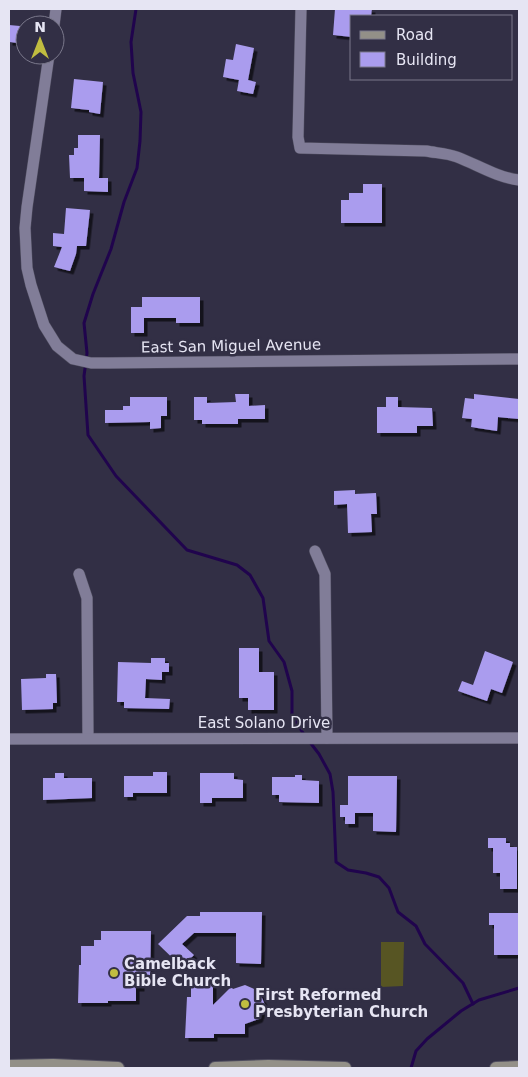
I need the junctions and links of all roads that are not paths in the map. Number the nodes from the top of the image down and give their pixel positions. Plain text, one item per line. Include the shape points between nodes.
1 (301, 9) edge
2 (48, 65) edge
3 (519, 180) edge
4 (519, 358) edge
5 (315, 551) dead end
6 (79, 574) dead end
7 (88, 738) junction
8 (327, 738) junction
9 (519, 738) edge
10 (9, 739) edge
11 (9, 1066) edge
12 (519, 1067) edge
13 (118, 1068) edge
14 (215, 1068) edge
15 (344, 1068) edge
16 (496, 1068) edge

1 - 3 street via 300,148 441,153
2 - 4 street, East San Miguel Avenue via 27,207 25,244 30,283 44,325 57,346 73,359 108,363
5 - 8 street via 325,574
6 - 7 street via 86,598
7 - 8 street, East Solano Drive
7 - 10 street, East Solano Drive
8 - 9 street, East Solano Drive
11 - 13 street
12 - 16 street
14 - 15 street

